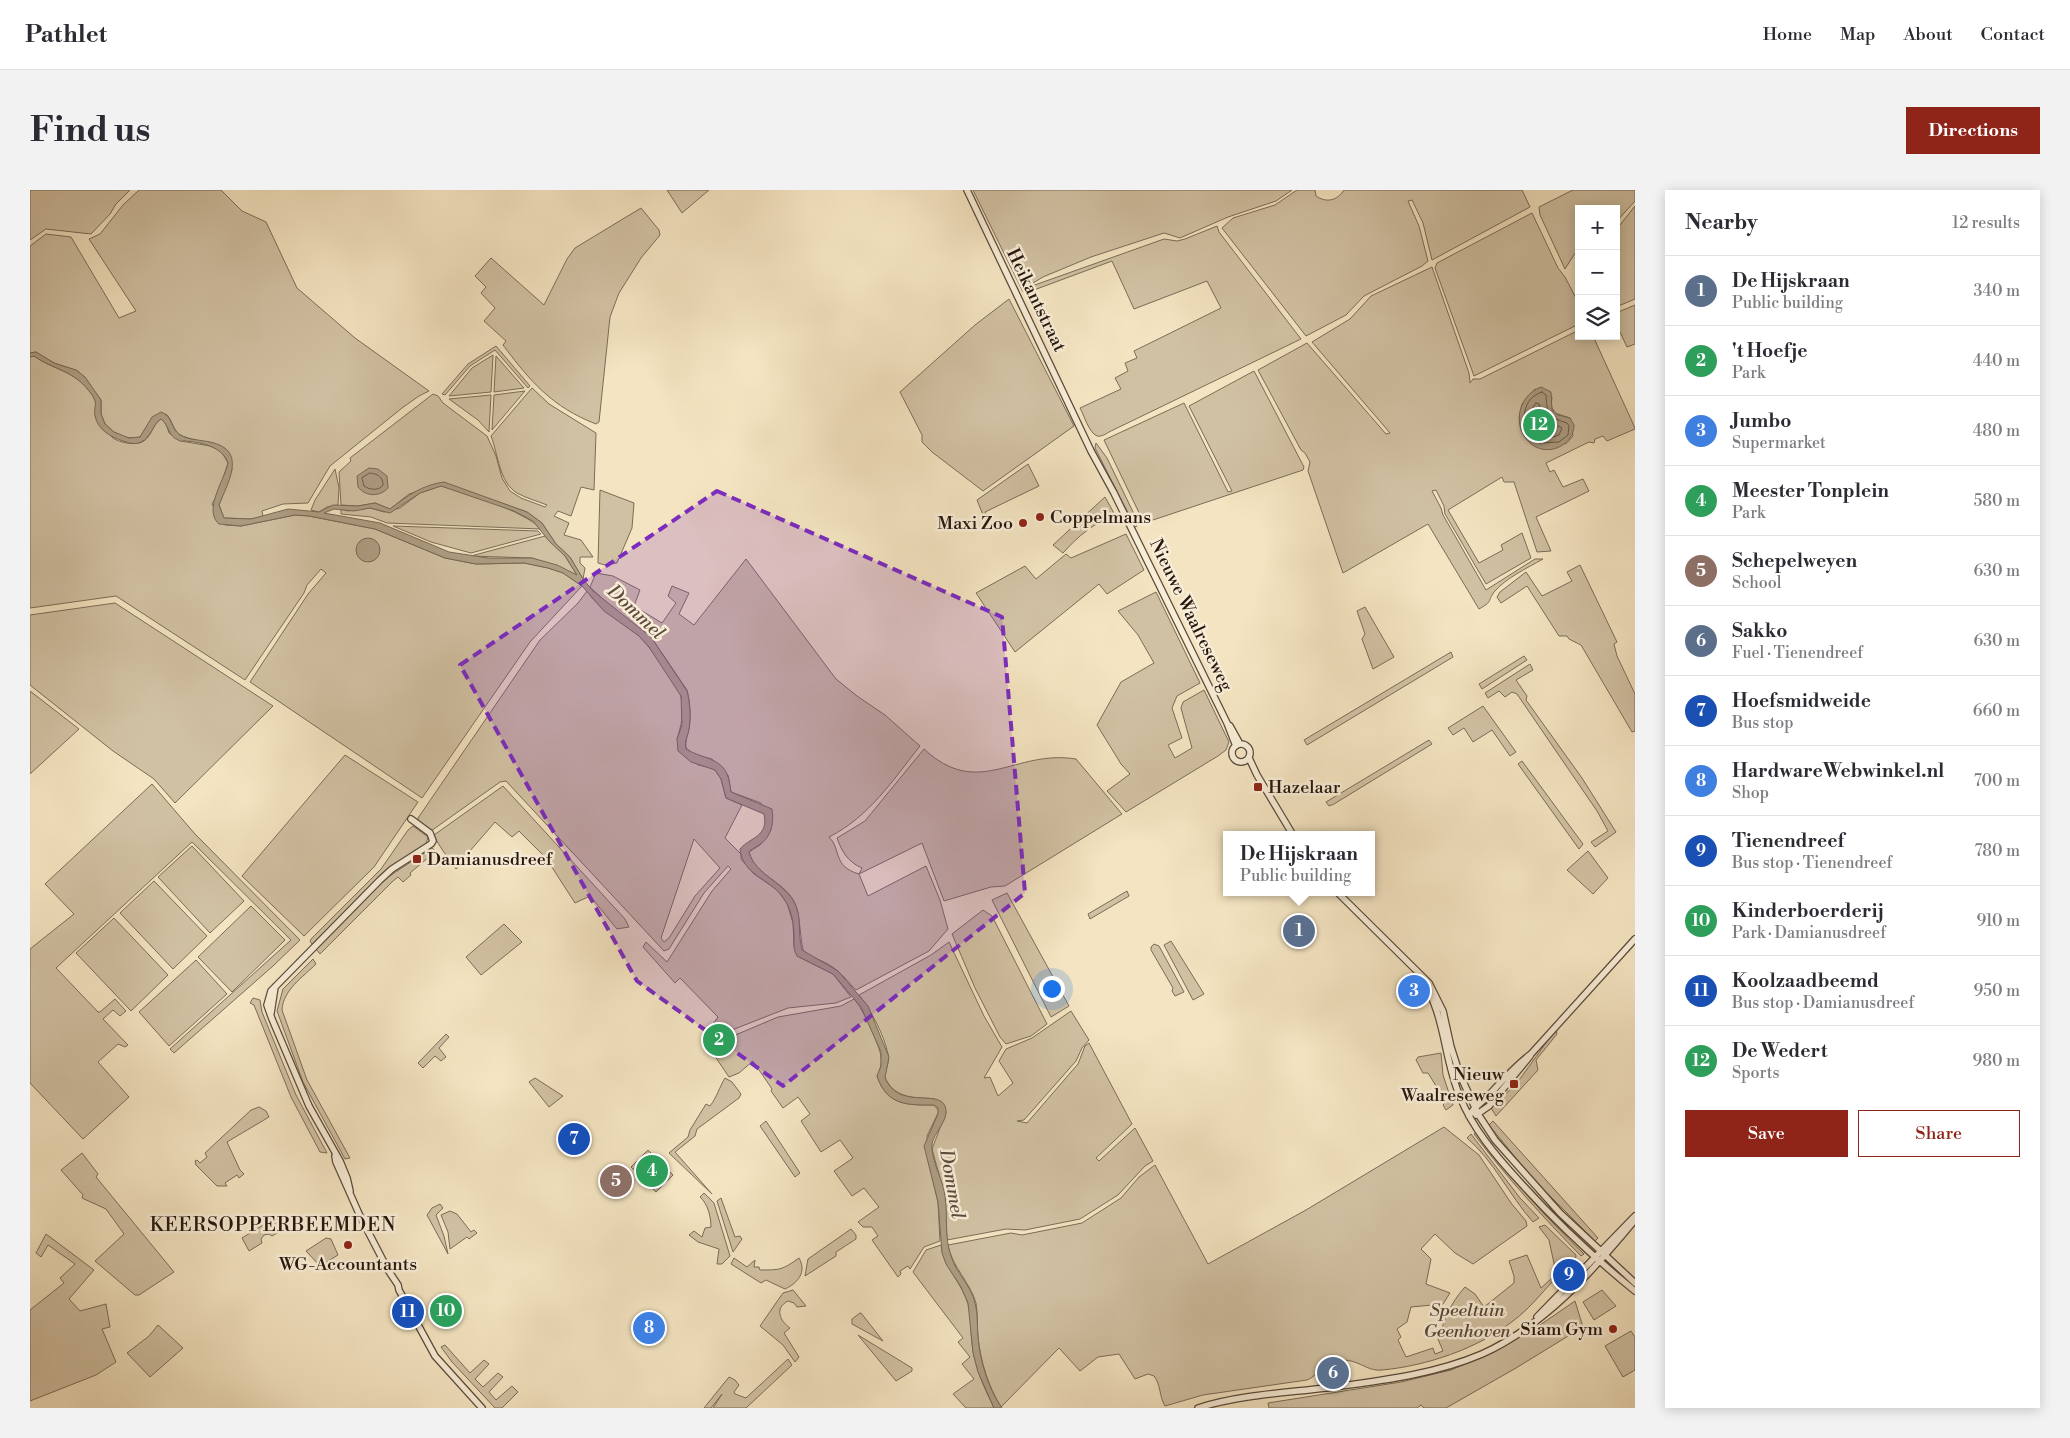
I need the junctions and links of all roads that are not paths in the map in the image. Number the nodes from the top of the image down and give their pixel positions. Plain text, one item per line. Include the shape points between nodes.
1 (967, 190) edge
2 (1079, 422) joint
3 (1238, 745) junction
4 (1246, 759) junction
5 (411, 819) dead end
6 (1291, 831) edge
7 (1340, 896) edge
8 (1635, 939) edge
9 (1432, 988) junction
10 (1531, 1054) junction
11 (1474, 1108) junction
12 (1478, 1114) junction
13 (1469, 1116) junction
14 (1635, 1218) edge
15 (1600, 1251) junction
16 (1605, 1256) junction
17 (1594, 1257) junction
18 (1599, 1262) junction
19 (1635, 1283) edge
20 (1635, 1291) edge
21 (1530, 1324) junction
22 (482, 1408) edge
23 (1198, 1408) edge

1 - 2 street, Heikantstraat
2 - 3 street, Nieuwe Waalreseweg
3 - 4 street via 1249,748
3 - 4 street via 1233,756 1239,761
4 - 6 street
5 - 22 street via 430,834 431,844 392,869 275,987 271,1014 299,1084 347,1178 350,1191 394,1284 435,1356
7 - 9 street
8 - 10 street
9 - 11 street
9 - 13 street via 1454,1080
10 - 11 street
10 - 12 street via 1503,1091
11 - 12 street
11 - 13 street
12 - 13 street
12 - 15 street via 1511,1160
13 - 17 street via 1504,1165
14 - 15 street
14 - 16 street
15 - 16 street
15 - 17 street
16 - 18 street
16 - 19 street
17 - 18 street
17 - 21 street
18 - 20 street
18 - 21 street via 1561,1301
21 - 23 street via 1481,1354 1420,1373 1242,1398

